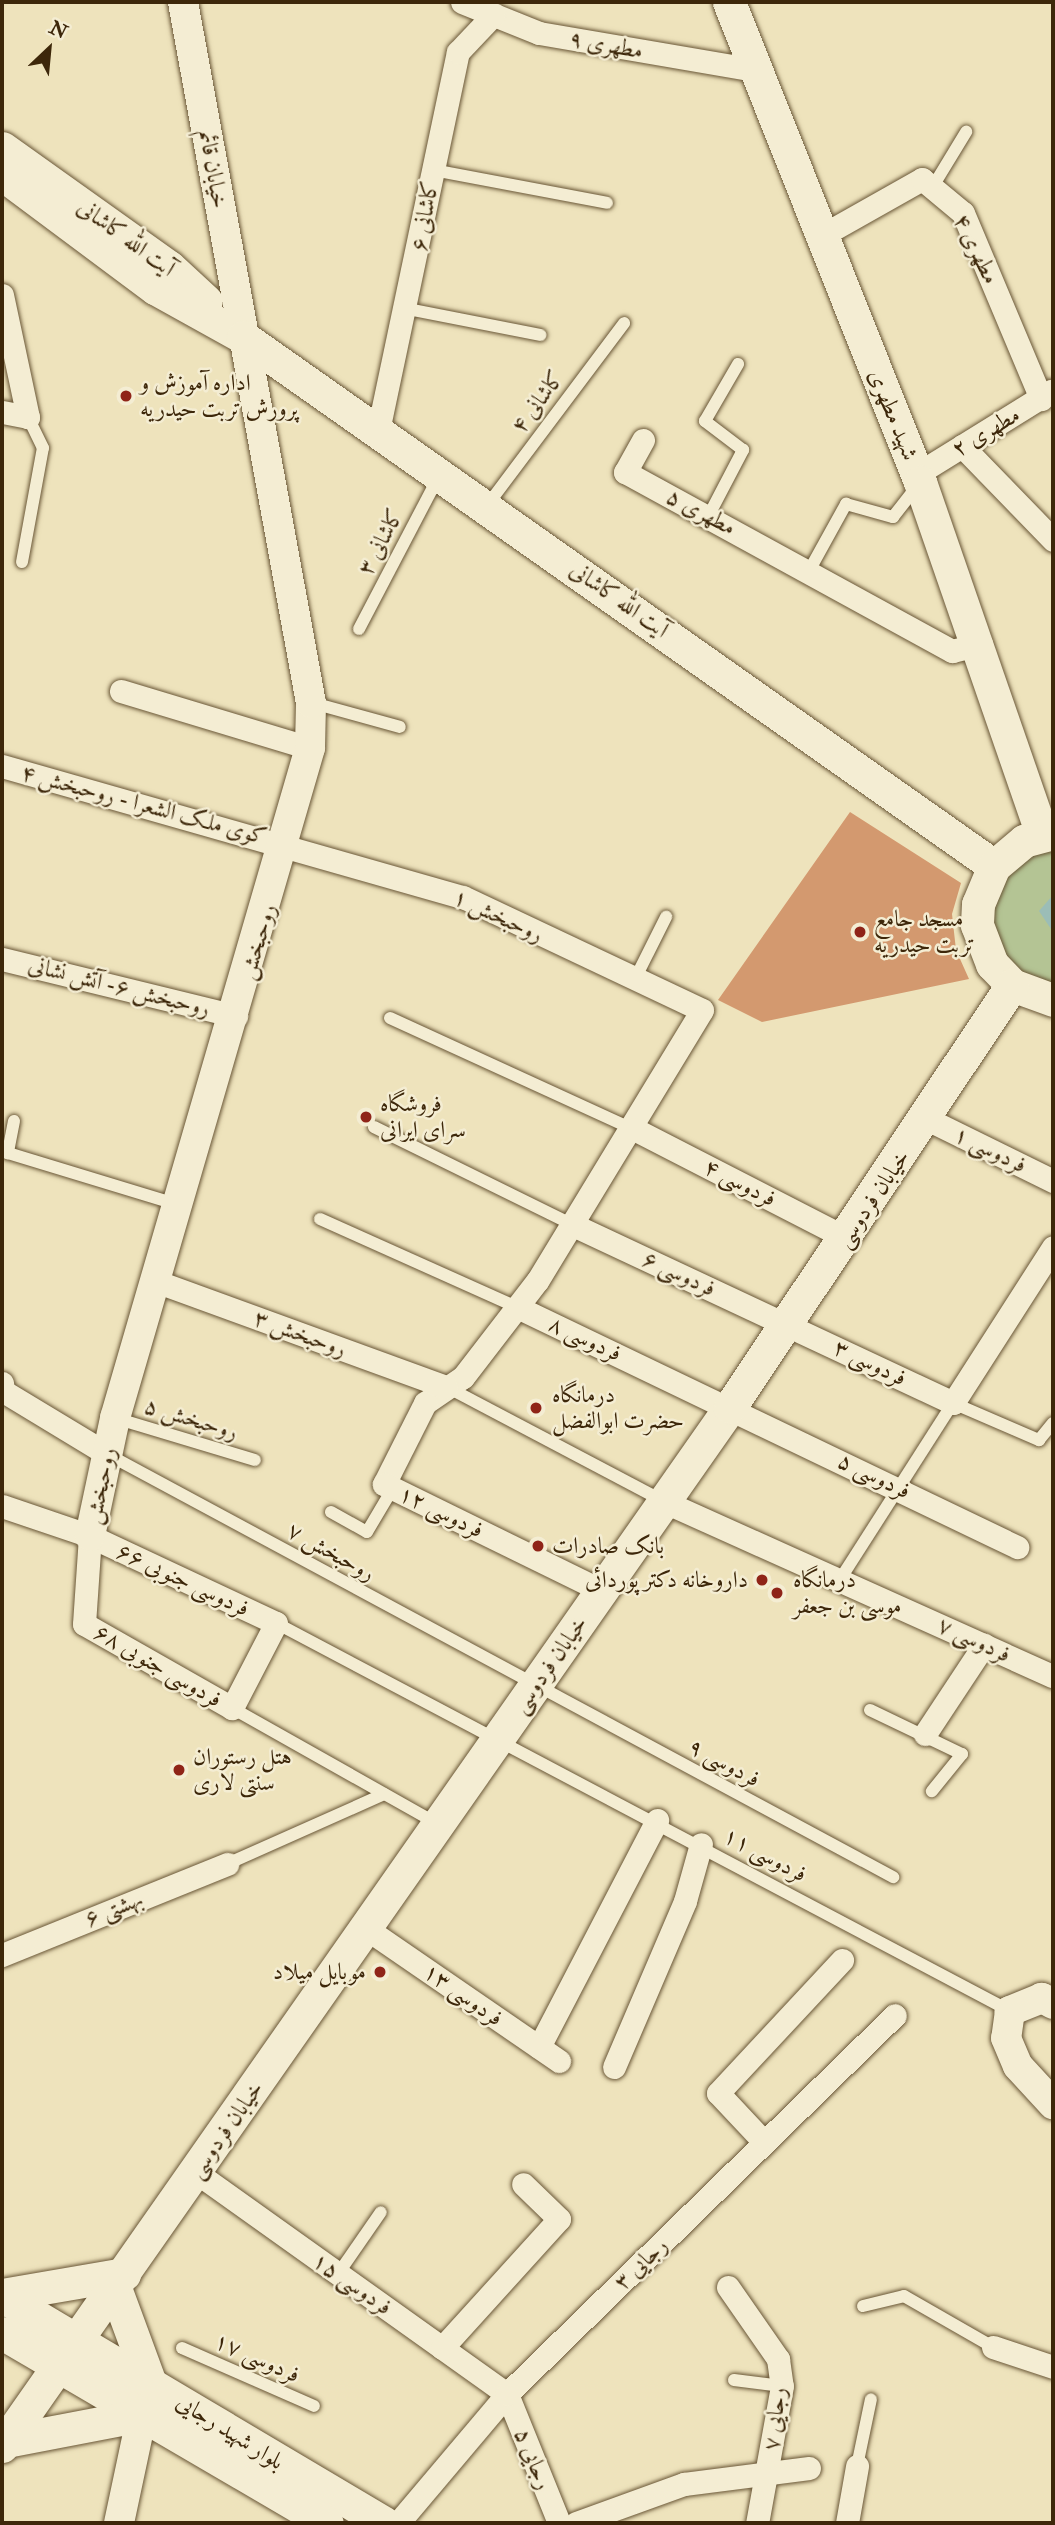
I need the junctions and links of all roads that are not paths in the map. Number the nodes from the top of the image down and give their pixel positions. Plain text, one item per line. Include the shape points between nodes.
1 (183, 2) edge
2 (462, 2) edge
3 (733, 4) edge
4 (494, 14) junction
5 (756, 70) junction
6 (966, 132) dead end
7 (2, 148) edge
8 (433, 170) junction
9 (2, 174) edge
10 (932, 188) junction
11 (607, 203) dead end
12 (821, 236) junction
13 (2, 295) edge
14 (408, 309) junction
15 (624, 323) dead end
16 (540, 335) dead end
17 (243, 337) junction
18 (738, 364) dead end
19 (1047, 394) edge
20 (2, 412) edge
21 (28, 417) junction
22 (378, 431) junction
23 (643, 440) dead end
24 (962, 446) junction
25 (440, 474) junction
26 (919, 478) junction
27 (486, 507) junction
28 (709, 517) junction
29 (1053, 540) edge
30 (22, 562) dead end
31 (809, 571) junction
32 (359, 629) dead end
33 (967, 648) junction
34 (121, 691) dead end
35 (311, 703) junction
36 (400, 727) dead end
37 (310, 748) junction
38 (2, 766) edge
39 (1043, 823) edge
40 (963, 842) junction
41 (287, 844) junction
42 (994, 866) junction
43 (666, 918) dead end
44 (2, 959) edge
45 (634, 981) junction
46 (1012, 985) junction
47 (1053, 1000) edge
48 (236, 1016) junction
49 (390, 1018) dead end
50 (928, 1119) junction
51 (14, 1121) dead end
52 (374, 1127) dead end
53 (634, 1129) junction
54 (1053, 1181) edge
55 (180, 1205) junction
56 (320, 1219) dead end
57 (571, 1224) junction
58 (846, 1237) junction
59 (1053, 1247) edge
60 (155, 1281) junction
61 (517, 1307) junction
62 (788, 1324) junction
63 (446, 1387) junction
64 (2, 1389) edge
65 (953, 1403) junction
66 (730, 1407) junction
67 (115, 1418) junction
68 (1053, 1423) edge
69 (107, 1454) junction
70 (255, 1460) dead end
71 (393, 1488) junction
72 (899, 1488) junction
73 (665, 1502) junction
74 (2, 1506) edge
75 (331, 1512) dead end
76 (90, 1536) junction
77 (1017, 1547) dead end
78 (841, 1578) junction
79 (602, 1591) junction
80 (276, 1623) junction
81 (984, 1646) junction
82 (1053, 1676) edge
83 (535, 1687) junction
84 (232, 1708) junction
85 (870, 1710) dead end
86 (925, 1734) junction
87 (500, 1736) junction
88 (932, 1791) dead end
89 (384, 1794) junction
90 (657, 1821) junction
91 (437, 1824) junction
92 (701, 1844) junction
93 (227, 1864) joint
94 (893, 1877) dead end
95 (367, 1929) junction
96 (2, 1955) edge
97 (842, 1960) dead end
98 (1053, 2004) edge
99 (1010, 2011) junction
100 (895, 2015) dead end
101 (539, 2047) junction
102 (559, 2061) dead end
103 (614, 2067) dead end
104 (1053, 2104) edge
105 (764, 2142) junction
106 (197, 2173) junction
107 (523, 2184) dead end
108 (381, 2212) dead end
109 (338, 2274) junction
110 (119, 2281) junction
111 (728, 2287) dead end
112 (2, 2295) edge
113 (863, 2306) dead end
114 (2, 2333) edge
115 (79, 2338) junction
116 (993, 2347) joint
117 (183, 2348) dead end
118 (442, 2348) junction
119 (60, 2367) junction
120 (1053, 2367) edge
121 (734, 2380) dead end
122 (150, 2383) junction
123 (782, 2386) junction
124 (507, 2394) junction
125 (870, 2399) dead end
126 (314, 2406) dead end
127 (142, 2415) junction
128 (4, 2444) edge
129 (857, 2466) joint
130 (809, 2468) dead end
131 (768, 2469) junction
132 (120, 2523) edge
133 (327, 2523) edge
134 (384, 2523) edge
135 (398, 2523) edge
136 (559, 2523) edge
137 (576, 2523) edge
138 (757, 2523) edge
139 (847, 2523) edge

1 - 17 street, خیابان قائم
2 - 4 street, مطهری ۹
3 - 5 main road, شهید مطهری
4 - 5 street, مطهری ۹ via 539,33
4 - 8 street, کاشانی ۶ via 458,52
5 - 12 main road, شهید مطهری
6 - 10 lane
7 - 17 main road, آیت الله کاشانی via 169,267
8 - 11 lane
8 - 14 street, کاشانی ۶
9 - 17 main road, آیت الله کاشانی via 155,288
10 - 12 street via 922,179
10 - 19 street, مطهری ۴ via 963,212
12 - 26 main road, شهید مطهری
13 - 21 street
14 - 16 lane
14 - 22 street, کاشانی ۶
15 - 27 lane, کاشانی ۴
17 - 22 main road, آیت الله کاشانی
17 - 35 street, روحبخش
18 - 28 lane via 705,421 743,450
19 - 24 street, مطهری ۲
20 - 21 street
21 - 30 lane via 43,448
22 - 25 main road, آیت الله کاشانی
23 - 28 street, مطهری ۵ via 625,472
24 - 26 street, مطهری ۲
24 - 29 street
25 - 27 main road, آیت الله کاشانی
25 - 32 lane, کاشانی ۳
26 - 31 lane via 893,517 846,504
26 - 33 main road, شهید مطهری
27 - 40 main road, آیت الله کاشانی
28 - 31 street, مطهری ۵
31 - 33 street, مطهری ۵
33 - 39 main road, شهید مطهری
34 - 37 street
35 - 36 lane
35 - 37 street, روحبخش
37 - 41 street, روحبخش
38 - 41 street, کوی ملک الشعرا - روحبخش ۴
39 - 40 main road via 1005,839
39 - 42 main road
40 - 42 main road, آیت الله کاشانی
41 - 45 street, روحبخش ۱ via 463,897
41 - 48 street, روحبخش
42 - 46 main road via 984,884 977,925 992,964
43 - 45 lane
44 - 48 street, روحبخش ۶- آتش نشانی
45 - 53 street, روحبخش ۱ via 702,1010
46 - 47 main road
46 - 50 main road, خیابان فردوسی
48 - 55 street, روحبخش
49 - 53 lane
50 - 54 street, فردوسی ۱
50 - 58 main road, خیابان فردوسی
51 - 55 lane via 8,1153
52 - 57 lane
53 - 57 street
53 - 58 street, فردوسی ۴
55 - 60 street, روحبخش
56 - 61 lane
57 - 61 street
57 - 62 street, فردوسی ۶
58 - 62 main road, خیابان فردوسی
59 - 65 street
60 - 63 street, روحبخش ۳
60 - 67 street, روحبخش
61 - 63 street via 463,1377
61 - 66 street, فردوسی ۸
62 - 65 street, فردوسی ۳
62 - 66 main road, خیابان فردوسی
63 - 71 street, فردوسی ۱۲ via 425,1403 384,1483
63 - 73 lane
64 - 69 street
65 - 68 lane via 1039,1440
65 - 72 lane
66 - 72 street, فردوسی ۵
66 - 73 main road, خیابان فردوسی
67 - 69 street, روحبخش
67 - 70 lane, روحبخش ۵
69 - 76 street, روحبخش
69 - 83 lane, روحبخش ۷
71 - 75 lane via 367,1532
71 - 79 street, فردوسی ۱۲
72 - 77 street, فردوسی ۵
72 - 78 lane
73 - 78 street, فردوسی ۷
73 - 79 main road, خیابان فردوسی
74 - 76 street, فردوسی جنوبی ۶۶
76 - 80 street, فردوسی جنوبی ۶۶
76 - 84 street, فردوسی جنوبی ۶۸ via 84,1624
78 - 81 street, فردوسی ۷
79 - 83 main road, خیابان فردوسی
80 - 84 street
80 - 87 lane, فردوسی ۱۱
81 - 82 street, فردوسی ۷
81 - 86 street
83 - 87 main road, خیابان فردوسی
83 - 94 lane, فردوسی ۹
84 - 89 lane
85 - 86 lane
86 - 88 lane via 962,1755
87 - 90 lane, فردوسی ۱۱
87 - 91 main road, خیابان فردوسی
89 - 91 lane
89 - 93 lane
90 - 92 lane, فردوسی ۱۱
90 - 101 street
91 - 95 main road, خیابان فردوسی
92 - 99 lane, فردوسی ۱۱
92 - 103 street via 685,1901
93 - 96 street, بهشتی ۶
95 - 101 street, فردوسی ۱۳
95 - 106 main road, خیابان فردوسی
97 - 105 street via 718,2093
98 - 99 street via 1042,1998
99 - 104 street via 1006,2038 1018,2066
100 - 105 street, رجایی ۳
101 - 102 street, فردوسی ۱۳
105 - 124 street, رجایی ۳
106 - 109 street, فردوسی ۱۵
106 - 110 main road, خیابان فردوسی
107 - 118 street via 559,2219
108 - 109 lane
109 - 118 street, فردوسی ۱۵
110 - 112 main road
110 - 115 main road, خیابان فردوسی
110 - 122 main road
111 - 123 street, رجایی ۷ via 778,2359
112 - 115 main road, بلوار شهید رجایی
113 - 116 lane via 904,2296
114 - 119 main road, بلوار شهید رجایی
115 - 119 main road, خیابان فردوسی
115 - 122 main road, بلوار شهید رجایی
116 - 120 street
117 - 126 lane, فردوسی ۱۷
118 - 124 street, فردوسی ۱۵
119 - 127 main road, بلوار شهید رجایی
119 - 128 main road
121 - 123 lane
122 - 134 main road, بلوار شهید رجایی
123 - 131 street, رجایی ۷
124 - 135 street, رجایی ۳
124 - 136 street, رجایی ۵
125 - 129 lane
127 - 128 main road
127 - 132 street
127 - 133 main road, بلوار شهید رجایی
129 - 139 street
130 - 131 street
131 - 137 street via 684,2484
131 - 138 street, رجایی ۷

